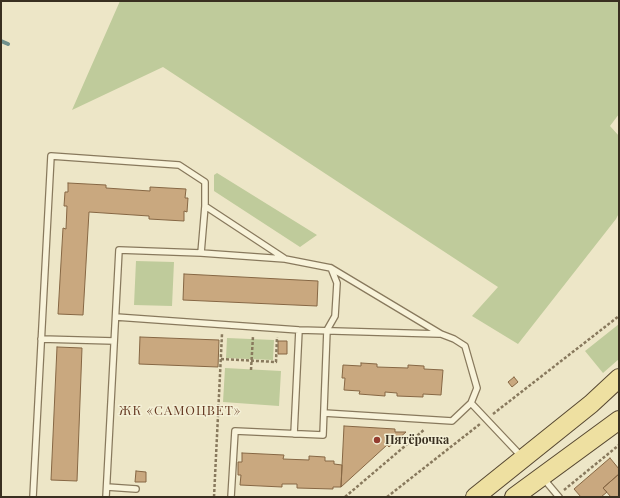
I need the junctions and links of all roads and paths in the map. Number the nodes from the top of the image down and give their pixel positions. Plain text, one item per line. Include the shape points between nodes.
1 (205, 206) junction
2 (200, 253) junction
3 (285, 259) junction
4 (331, 268) junction
5 (619, 316) edge
6 (116, 317) junction
7 (223, 324) junction
8 (254, 326) junction
9 (277, 328) junction
10 (299, 330) junction
11 (327, 330) junction
12 (441, 334) junction
13 (41, 339) junction
14 (114, 341) junction
15 (221, 359) junction
16 (252, 361) junction
17 (251, 370) dead end
18 (619, 378) edge
19 (471, 403) junction
20 (324, 413) junction
21 (486, 419) junction
22 (435, 420) junction
23 (619, 420) edge
24 (294, 434) junction
25 (619, 445) edge
26 (523, 458) junction
27 (541, 476) junction
28 (107, 487) junction
29 (136, 489) dead end
30 (558, 496) edge
31 (33, 497) edge
32 (106, 497) edge
33 (214, 497) edge
34 (230, 497) edge
35 (345, 497) edge
36 (387, 497) edge
37 (474, 497) edge
38 (514, 497) edge

1 - 2 lane
1 - 3 lane
1 - 13 lane via 205,182 179,165 51,156
2 - 3 lane
2 - 6 lane via 119,250
3 - 4 lane
4 - 11 lane via 337,283 335,316
4 - 12 lane
5 - 21 path
6 - 7 lane
6 - 14 lane
7 - 8 lane
7 - 15 path
8 - 9 lane
8 - 16 path
9 - 10 lane
9 - 16 path via 276,362
10 - 11 lane
10 - 24 lane
11 - 12 lane
11 - 20 lane
12 - 19 lane via 465,346 477,388
13 - 14 lane
13 - 31 lane
14 - 28 lane
15 - 16 path
15 - 33 path
16 - 17 path
18 - 26 main road via 591,404
19 - 21 lane
19 - 22 lane via 452,422
20 - 22 lane
20 - 24 lane via 323,435
21 - 26 lane
21 - 36 path
22 - 35 path
23 - 27 main road
24 - 34 lane via 235,431
25 - 30 path
26 - 37 main road
27 - 30 lane
27 - 38 main road
28 - 29 lane
28 - 32 lane

